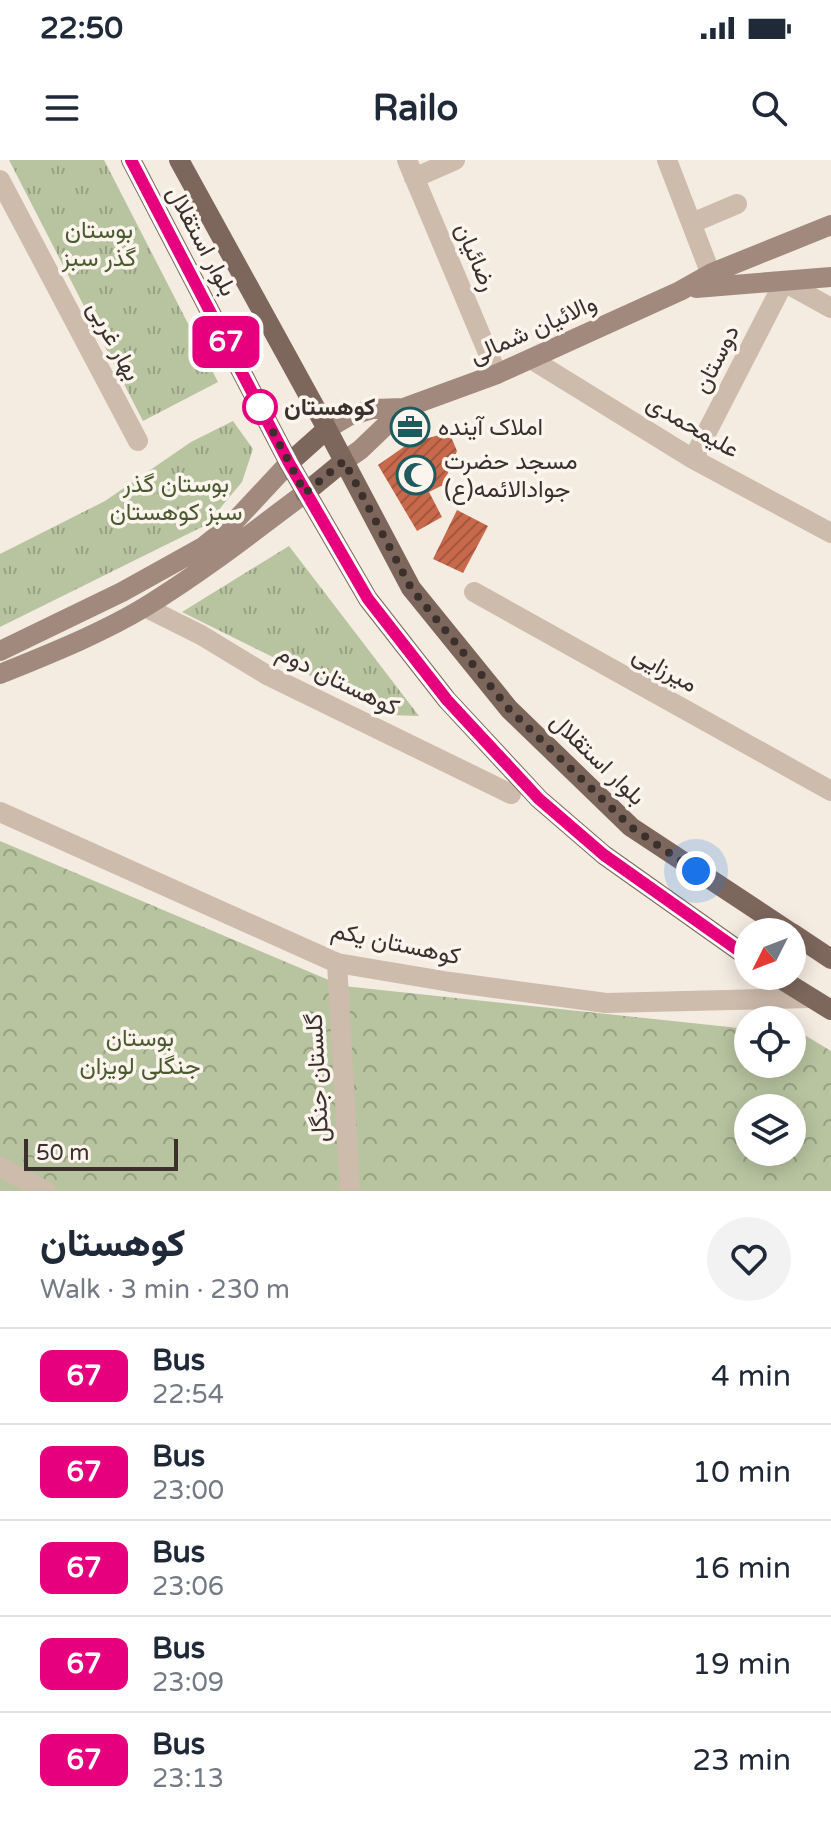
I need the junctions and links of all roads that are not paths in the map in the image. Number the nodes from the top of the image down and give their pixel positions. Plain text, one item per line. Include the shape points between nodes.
1 (131, 160) edge
2 (179, 160) edge
3 (455, 160) edge
4 (667, 160) edge
5 (410, 169) edge
6 (0, 180) edge
7 (737, 204) dead end
8 (692, 223) junction
9 (831, 225) edge
10 (831, 277) edge
11 (713, 279) junction
12 (784, 282) junction
13 (831, 308) edge
14 (531, 359) junction
15 (497, 374) junction
16 (404, 408) junction
17 (327, 429) junction
18 (138, 441) dead end
19 (693, 459) junction
20 (344, 461) junction
21 (289, 463) junction
22 (305, 493) junction
23 (831, 533) edge
24 (122, 592) junction
25 (474, 592) dead end
26 (145, 607) junction
27 (0, 651) edge
28 (0, 674) edge
29 (831, 791) edge
30 (511, 794) dead end
31 (0, 812) edge
32 (768, 918) edge
33 (806, 943) edge
34 (734, 947) edge
35 (831, 959) edge
36 (337, 963) junction
37 (798, 990) edge
38 (810, 998) junction
39 (831, 1010) edge
40 (0, 1167) edge
41 (46, 1191) edge
42 (350, 1191) edge

1 - 21 main road, بلوار استقلال
2 - 17 main road, بلوار استقلال
3 - 5 street
4 - 8 street
5 - 15 street, رضائیان
6 - 18 street, بهار غربی
7 - 8 street
8 - 11 street
9 - 11 main road, والائیان شمالی
10 - 12 main road, والائیان شمالی
11 - 12 main road, والائیان شمالی
11 - 14 main road, والائیان شمالی
12 - 13 street
12 - 19 street, دوستان
14 - 15 main road, والائیان شمالی
14 - 19 street, علیمحمدی
15 - 16 main road, والائیان شمالی
16 - 17 main road, والائیان شمالی via 373,409
16 - 20 main road, والائیان شمالی
17 - 20 main road, بلوار استقلال
17 - 21 main road
19 - 23 street, علیمحمدی
20 - 22 main road
20 - 32 main road, بلوار استقلال via 411,588 509,709 631,827
21 - 22 main road, بلوار استقلال
21 - 24 main road via 203,547
22 - 26 main road
22 - 34 main road, بلوار استقلال via 368,599 447,700 539,799 604,855
24 - 26 main road
24 - 27 main road
25 - 29 street, میرزایی
26 - 28 main road
26 - 30 street, کوهستان دوم via 267,675
31 - 36 street, کوهستان یکم
33 - 35 main road, بلوار استقلال
36 - 38 street, کوهستان یکم via 606,1003
36 - 42 street, گلستان جنگل
37 - 38 main road
38 - 39 main road
40 - 41 street

